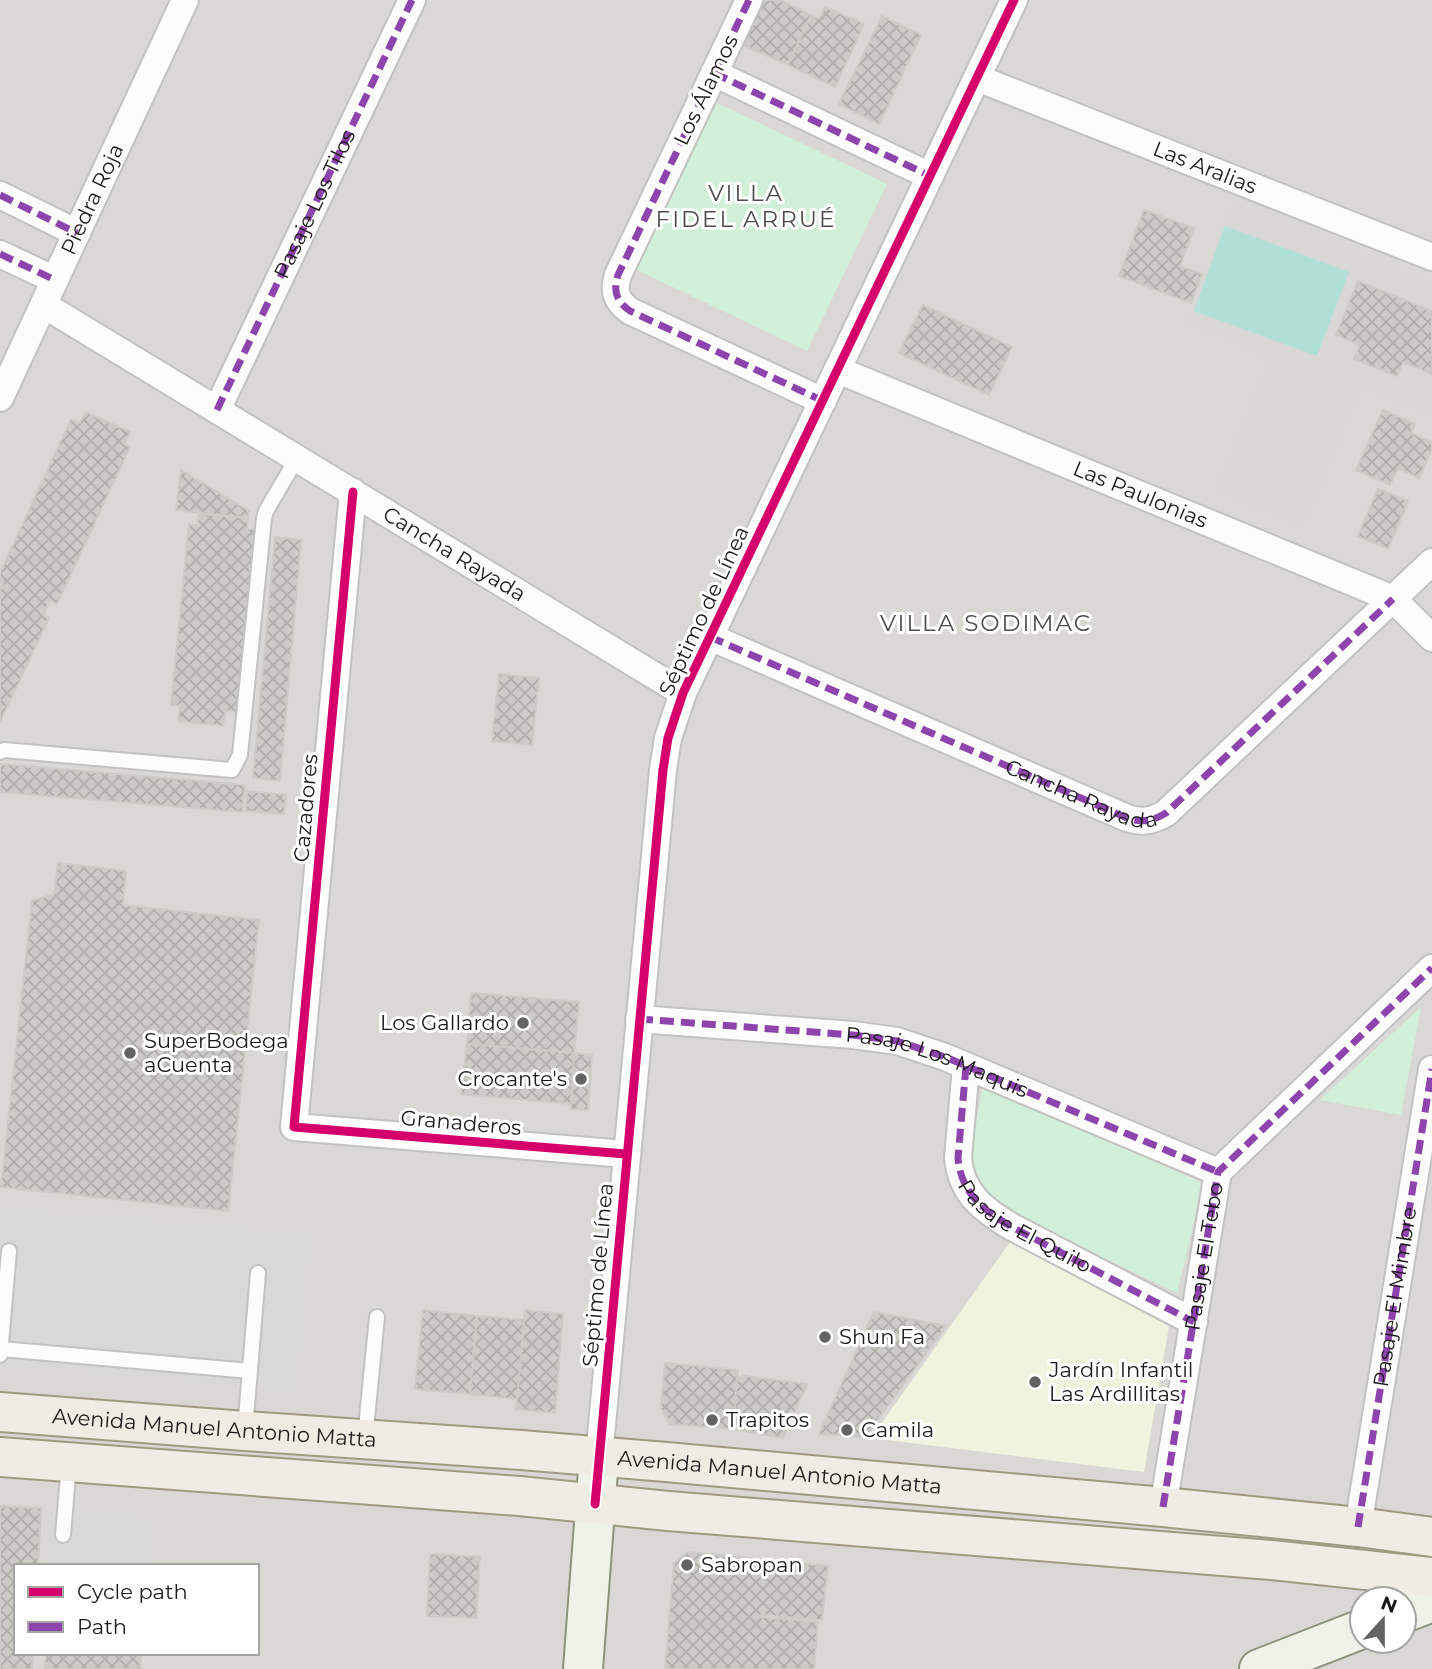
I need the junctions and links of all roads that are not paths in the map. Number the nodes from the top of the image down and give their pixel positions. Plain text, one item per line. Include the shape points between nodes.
1 (185, 0) edge
2 (412, 0) edge
3 (749, 0) edge
4 (1014, 0) edge
5 (714, 73) junction
6 (977, 78) junction
7 (930, 176) junction
8 (0, 195) edge
9 (77, 233) junction
10 (0, 254) edge
11 (1432, 257) edge
12 (54, 280) junction
13 (44, 305) junction
14 (838, 370) junction
15 (0, 398) edge
16 (823, 401) junction
17 (217, 410) junction
18 (297, 458) junction
19 (353, 492) junction
20 (1432, 562) edge
21 (1393, 599) junction
22 (710, 638) junction
23 (1432, 638) edge
24 (683, 693) junction
25 (0, 752) edge
26 (1432, 968) edge
27 (639, 1019) junction
28 (966, 1066) junction
29 (1432, 1069) edge
30 (294, 1128) joint
31 (626, 1154) junction
32 (1218, 1172) junction
33 (9, 1251) dead end
34 (258, 1273) dead end
35 (377, 1317) dead end
36 (1194, 1322) junction
37 (1, 1349) edge
38 (0, 1355) edge
39 (250, 1371) junction
40 (0, 1412) edge
41 (245, 1431) junction
42 (364, 1440) junction
43 (0, 1457) edge
44 (598, 1457) junction
45 (69, 1462) junction
46 (595, 1504) junction
47 (1163, 1507) junction
48 (1358, 1527) junction
49 (64, 1535) dead end
50 (1432, 1537) edge
51 (1432, 1577) edge
52 (1348, 1634) edge
53 (583, 1669) edge
54 (1259, 1669) edge

1 - 9 street, Piedra Roja
2 - 17 street, Pasaje Los Tilos
3 - 5 street, Los Álamos
4 - 6 street, Séptimo de Línea
5 - 7 street
5 - 16 street, Los Álamos via 618,275 617,296 630,311
6 - 7 street, Séptimo de Línea
6 - 11 street, Las Aralias
7 - 14 street, Séptimo de Línea
8 - 9 street
9 - 12 street, Piedra Roja
10 - 12 street
12 - 13 street, Piedra Roja
13 - 15 street, Piedra Roja
13 - 17 street, Cancha Rayada
14 - 16 street, Séptimo de Línea
14 - 21 street, Las Paulonias
16 - 22 street, Séptimo de Línea
17 - 18 street, Cancha Rayada
18 - 19 street, Cancha Rayada
18 - 25 lane via 264,519 240,755 232,770
19 - 24 street, Cancha Rayada
19 - 30 street, Cazadores
20 - 21 street, Cancha Rayada
21 - 22 street, Cancha Rayada via 1166,813 1147,821 1136,821
21 - 23 street, Las Paulonias
22 - 24 street, Séptimo de Línea
24 - 27 street, Séptimo de Línea via 663,770
26 - 32 street, Pasaje El Tebo
27 - 28 street, Pasaje Los Maquis via 875,1037
27 - 31 street, Séptimo de Línea
28 - 32 street, Pasaje Los Maquis
28 - 36 street, Pasaje El Quilo via 958,1158 969,1193 1012,1227
29 - 48 street, Pasaje El Mimbre
30 - 31 street, Granaderos
31 - 44 street, Séptimo de Línea
32 - 36 street, Pasaje El Tebo
33 - 37 lane
34 - 39 lane
35 - 42 lane
36 - 47 street, Pasaje El Tebo
37 - 38 lane
37 - 39 lane
39 - 41 lane
40 - 41 main road, Avenida Manuel Antonio Matta
41 - 42 main road, Avenida Manuel Antonio Matta
42 - 44 main road, Avenida Manuel Antonio Matta
43 - 45 main road, Avenida Manuel Antonio Matta
44 - 46 street
44 - 47 main road, Avenida Manuel Antonio Matta
45 - 46 main road, Avenida Manuel Antonio Matta
45 - 49 lane
46 - 51 main road, Avenida Manuel Antonio Matta
46 - 53 street
47 - 48 main road, Avenida Manuel Antonio Matta
48 - 50 main road, Avenida Manuel Antonio Matta
52 - 54 street

